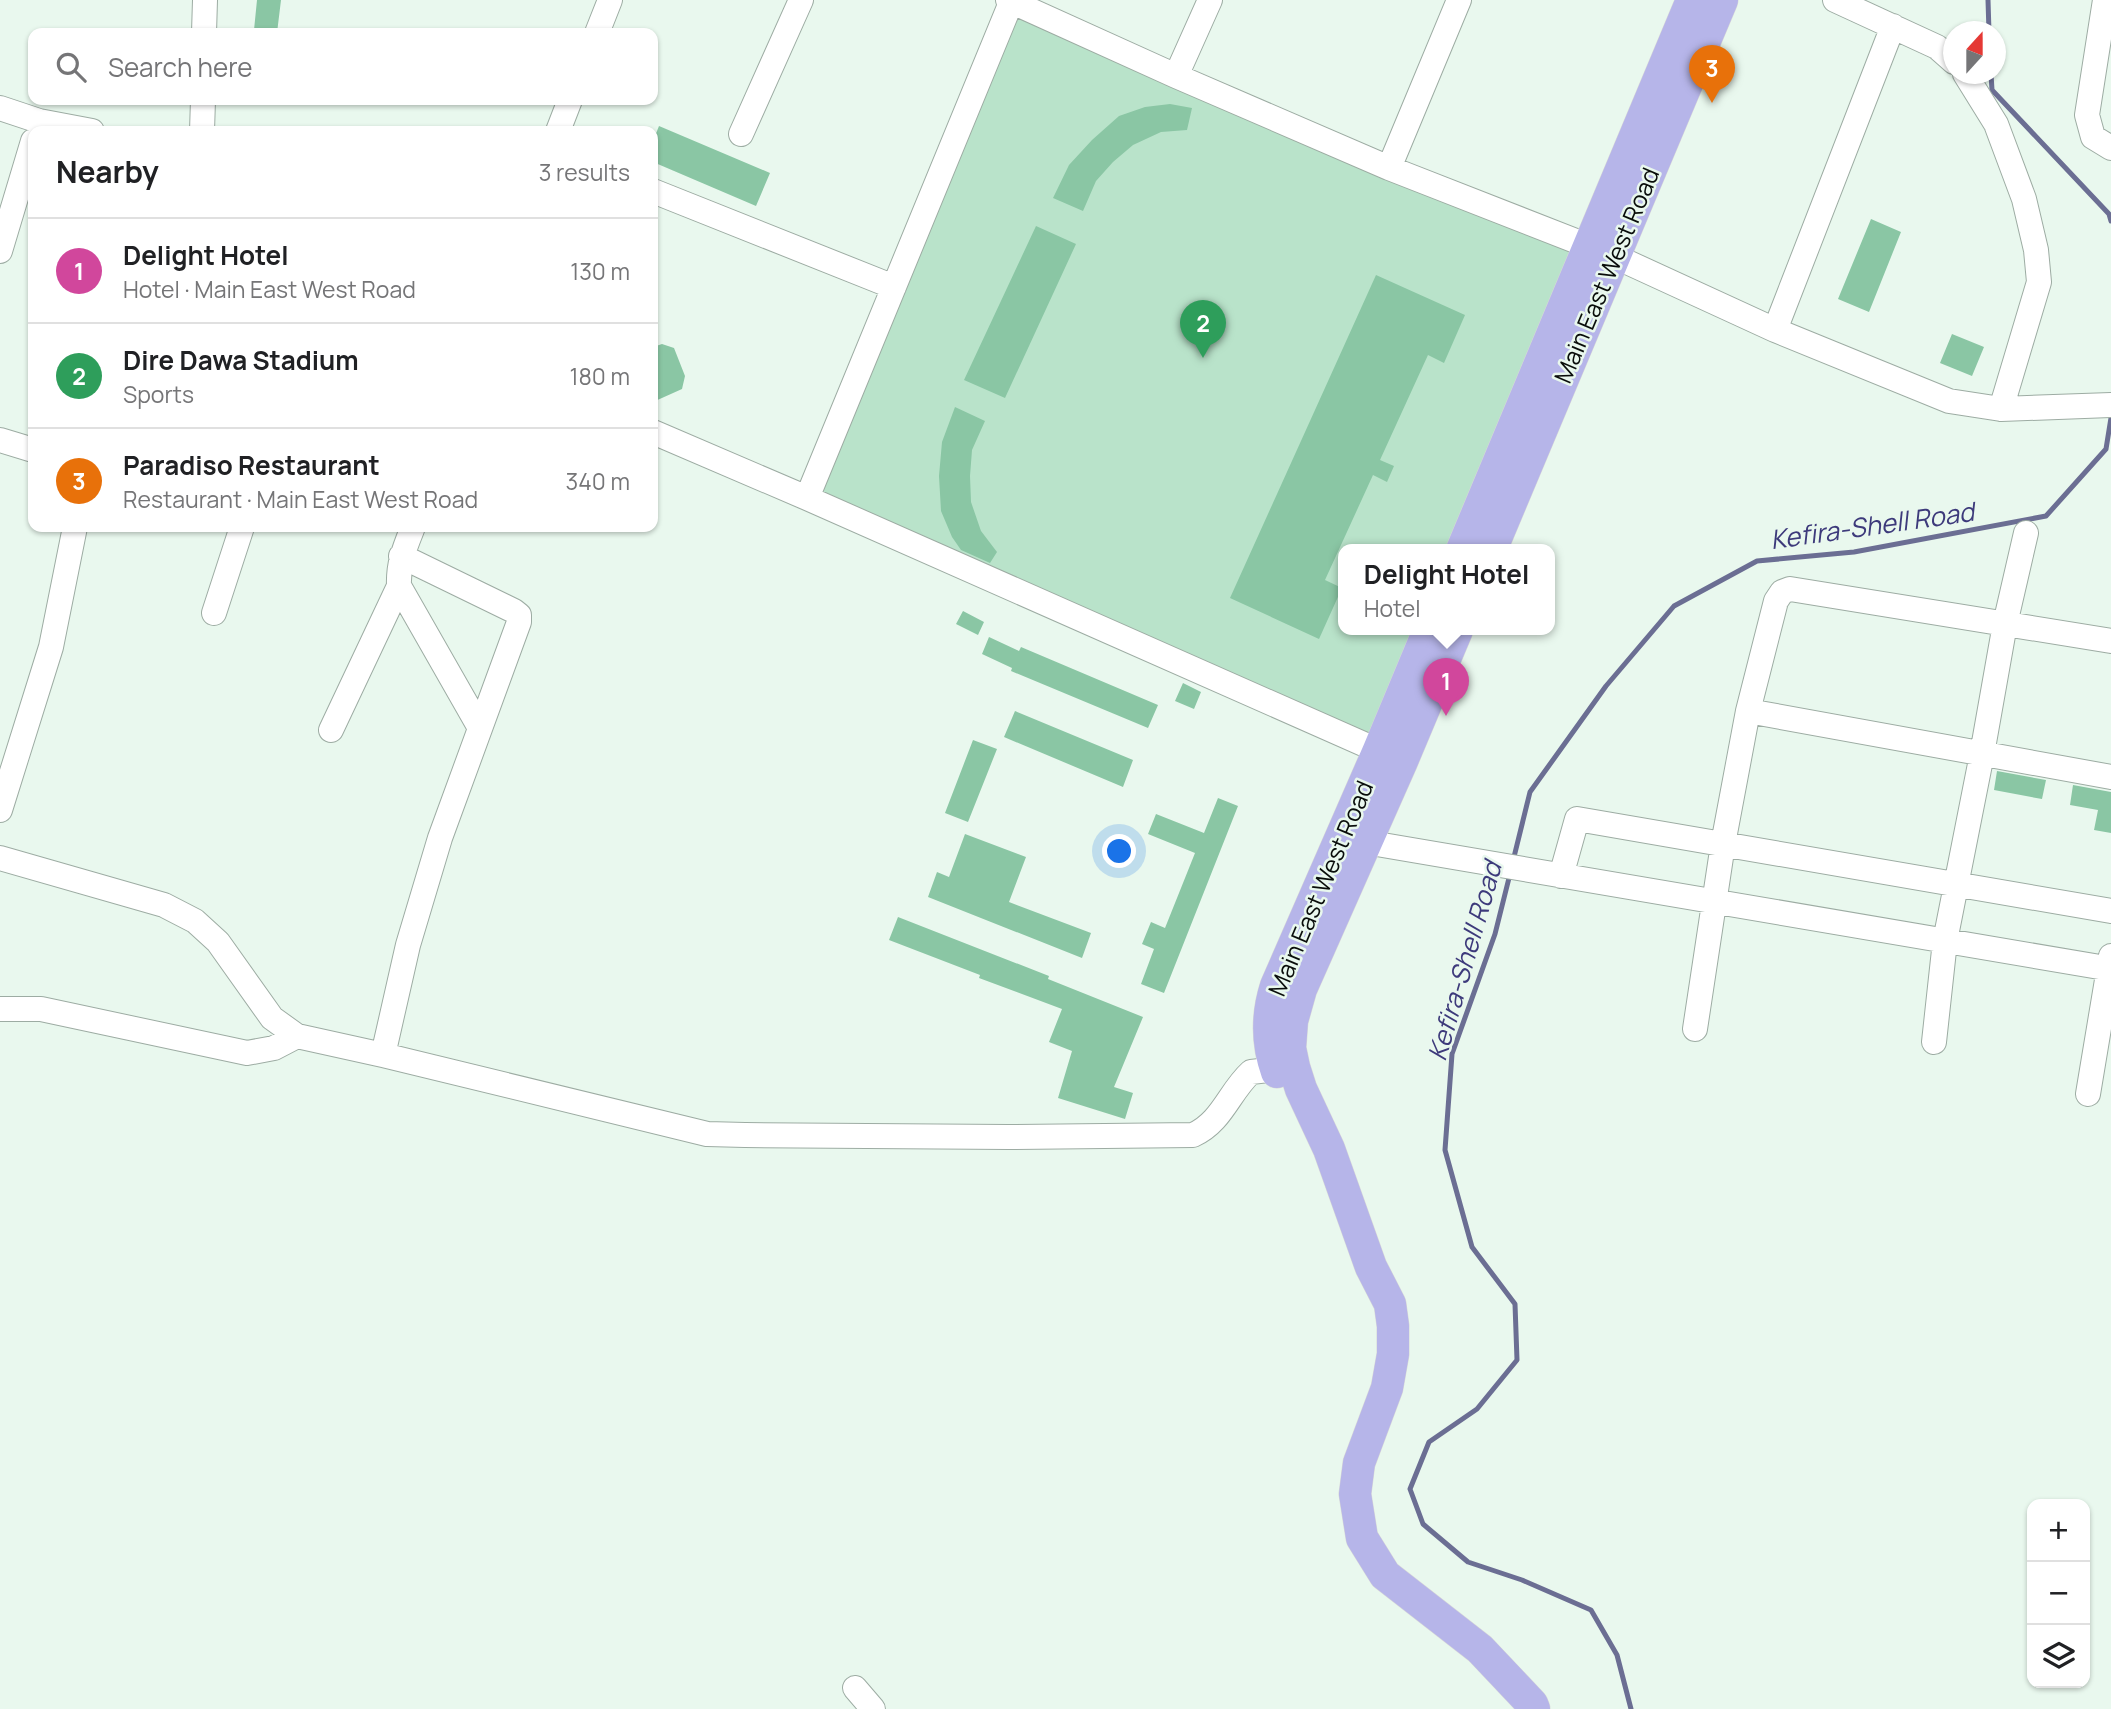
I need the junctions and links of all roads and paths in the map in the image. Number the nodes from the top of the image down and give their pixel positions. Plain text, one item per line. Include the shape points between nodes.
1 (205, 0) edge
2 (610, 0) edge
3 (801, 0) edge
4 (1210, 0) edge
5 (1459, 0) edge
6 (1692, 0) edge
7 (1721, 0) edge
8 (1835, 0) edge
9 (2105, 0) edge
10 (1011, 1) edge
11 (1892, 26) junction
12 (204, 28) edge
13 (599, 28) edge
14 (1943, 52) edge
15 (1176, 76) junction
16 (1971, 84) edge
17 (203, 105) edge
18 (568, 105) edge
19 (0, 108) edge
20 (28, 126) edge
21 (202, 126) edge
22 (560, 126) edge
23 (741, 134) dead end
24 (2111, 148) edge
25 (28, 158) edge
26 (1389, 168) junction
27 (658, 193) edge
28 (0, 251) edge
29 (1602, 251) junction
30 (894, 287) junction
31 (1775, 330) junction
32 (2110, 406) edge
33 (2001, 409) junction
34 (658, 434) edge
35 (1525, 435) junction
36 (0, 440) edge
37 (28, 448) edge
38 (807, 498) junction
39 (74, 532) edge
40 (240, 532) edge
41 (411, 532) edge
42 (2026, 533) dead end
43 (1465, 544) edge
44 (1493, 544) edge
45 (401, 556) junction
46 (399, 586) junction
47 (214, 613) dead end
48 (2005, 624) junction
49 (1427, 635) edge
50 (1454, 635) edge
51 (2111, 641) edge
52 (1748, 711) junction
53 (480, 728) junction
54 (331, 730) dead end
55 (1982, 754) junction
56 (1391, 755) junction
57 (2111, 777) edge
58 (0, 810) edge
59 (1354, 837) junction
60 (1723, 844) junction
61 (0, 858) edge
62 (1561, 876) junction
63 (1957, 884) junction
64 (1713, 902) junction
65 (2111, 911) edge
66 (1945, 941) junction
67 (2110, 965) edge
68 (0, 1009) edge
69 (1695, 1029) dead end
70 (297, 1037) junction
71 (1934, 1042) dead end
72 (383, 1055) junction
73 (1285, 1068) junction
74 (2088, 1094) dead end
75 (855, 1688) dead end
76 (873, 1709) edge
77 (1534, 1709) edge

1 - 12 street
2 - 13 street
3 - 23 street
4 - 15 street
5 - 26 street
6 - 29 main road, Main East West Road
7 - 29 main road, Main East West Road
8 - 11 street
9 - 24 street via 2087,115 2092,137
10 - 15 street
10 - 30 street
11 - 14 street
11 - 31 street
15 - 26 street
16 - 33 street via 1996,124 2024,199 2039,282
17 - 21 street
18 - 22 street
19 - 20 street
25 - 28 street
26 - 29 street
27 - 30 street
29 - 31 street
29 - 35 main road, Main East West Road
30 - 38 street
31 - 33 street via 1949,401
32 - 33 street
34 - 38 street
35 - 43 main road, Main East West Road
35 - 44 main road, Main East West Road
36 - 37 street
38 - 56 street
39 - 58 street via 51,647
40 - 47 street
41 - 45 street
42 - 48 street
45 - 46 street
45 - 53 street via 519,615
46 - 53 street
46 - 54 street
48 - 51 street
48 - 52 street via 1790,589 1776,601
48 - 55 street
49 - 56 main road, Main East West Road
50 - 56 main road, Main East West Road
52 - 55 street
52 - 60 street
53 - 72 street via 412,931
55 - 57 street
55 - 63 street
56 - 59 main road, Main East West Road
59 - 62 street
59 - 73 main road, Main East West Road via 1271,1002 1270,1041
60 - 62 street via 1577,819
60 - 63 street
60 - 64 street
61 - 70 street via 164,905 195,921 218,942 272,1018
62 - 64 street
63 - 65 street
63 - 66 street
64 - 66 street
64 - 69 street
66 - 67 street
66 - 71 street
67 - 74 street
68 - 70 street via 41,1009 247,1053
70 - 72 street
72 - 73 street via 663,1124 745,1135 1193,1135 1215,1120 1251,1072
73 - 77 main road, Main East West Road via 1295,1114 1342,1181 1371,1267 1390,1304 1393,1354 1387,1388 1359,1462 1355,1494 1362,1538 1385,1575 1480,1649
75 - 76 street

